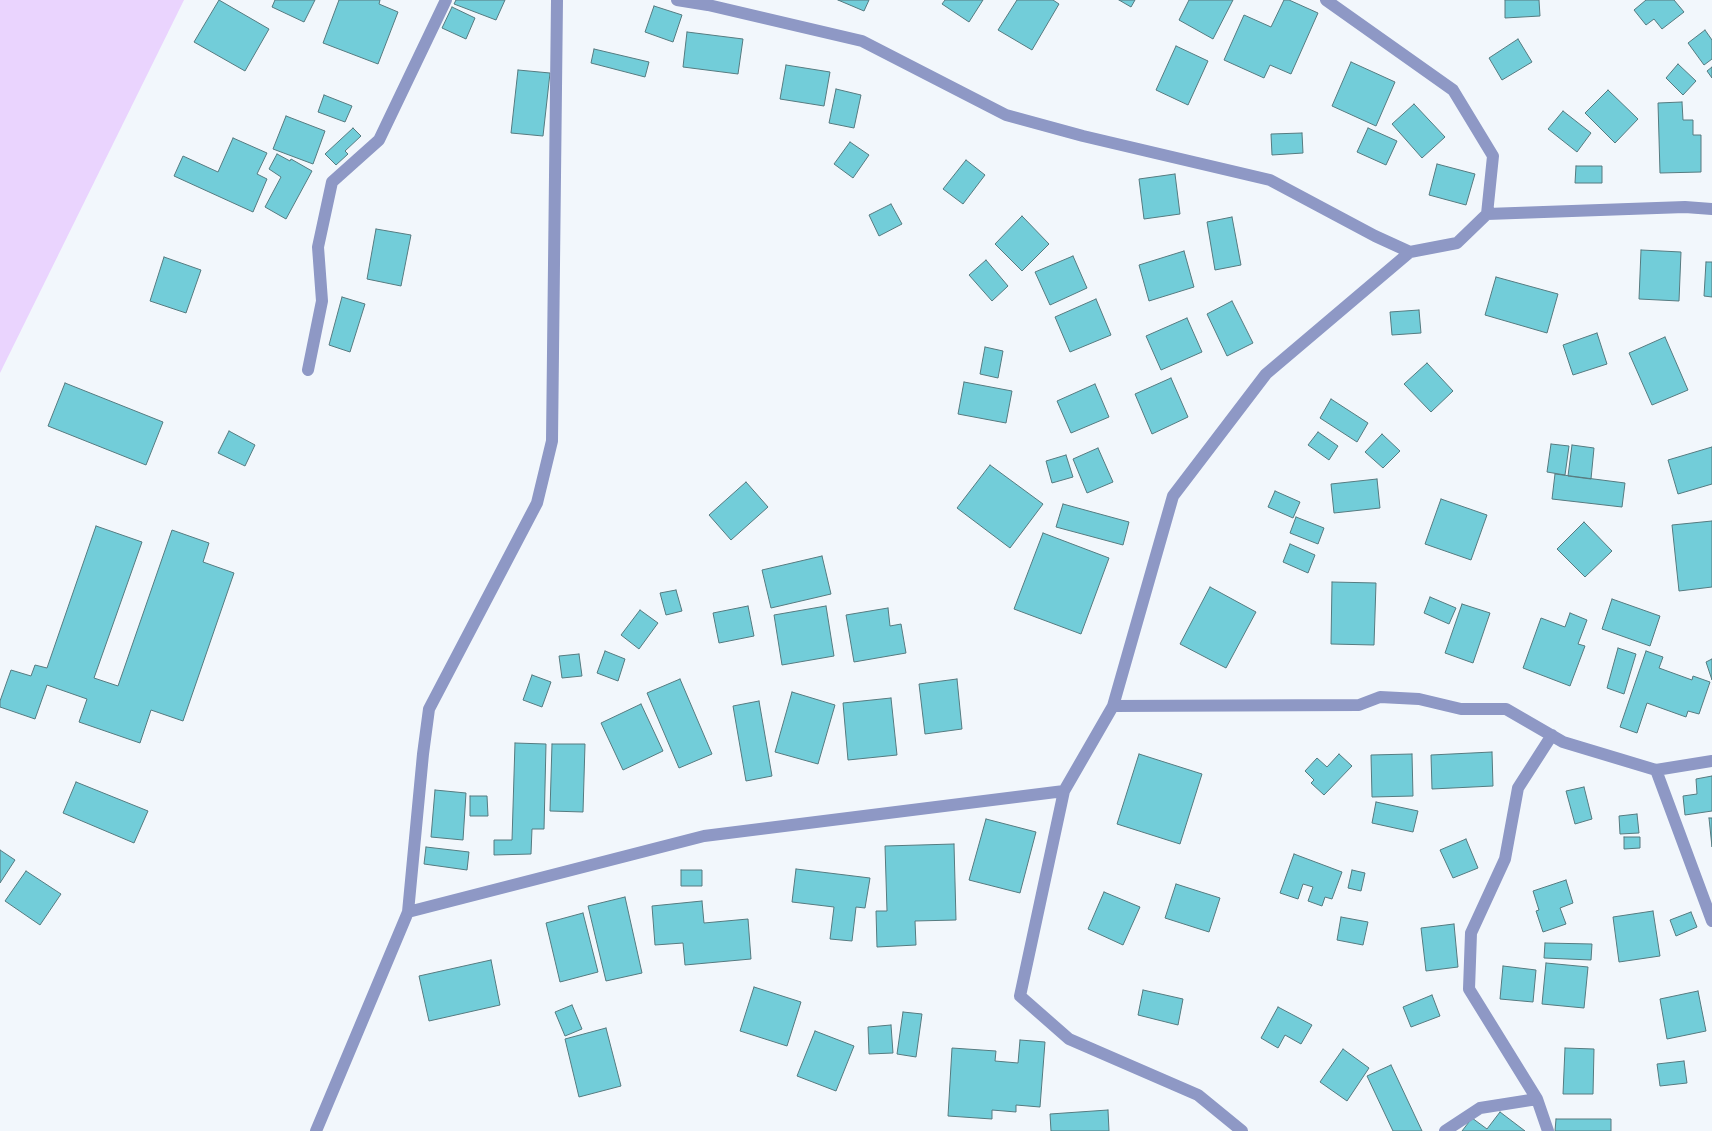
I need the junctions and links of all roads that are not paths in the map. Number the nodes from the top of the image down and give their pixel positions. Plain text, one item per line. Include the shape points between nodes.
1 (446, 0) edge
2 (557, 0) edge
3 (677, 0) edge
4 (1326, 0) edge
5 (1712, 209) edge
6 (1487, 214) junction
7 (1410, 252) junction
8 (308, 370) dead end
9 (1113, 706) junction
10 (1552, 736) junction
11 (1712, 761) edge
12 (1656, 770) junction
13 (1064, 791) junction
14 (408, 912) junction
15 (1712, 922) edge
16 (1537, 1099) junction
17 (316, 1131) edge
18 (1242, 1131) edge
19 (1445, 1131) edge
20 (1548, 1131) edge

1 - 8 street via 379,140 332,182 318,247 322,301
2 - 14 street via 552,441 537,504 429,709
3 - 7 street via 862,41 1006,115 1270,180
4 - 6 street via 1452,90 1493,156
5 - 6 street via 1685,207
6 - 7 street via 1457,243
7 - 9 street via 1266,374 1173,496
9 - 10 street via 1359,705 1380,697 1420,699 1461,709 1506,709
9 - 13 street
10 - 12 street
10 - 16 street via 1518,788 1504,859 1472,933 1470,989
11 - 12 street
12 - 15 street
13 - 14 street via 704,836
13 - 18 street via 1020,996 1069,1038 1198,1095
14 - 17 street
16 - 19 street via 1480,1108
16 - 20 street

